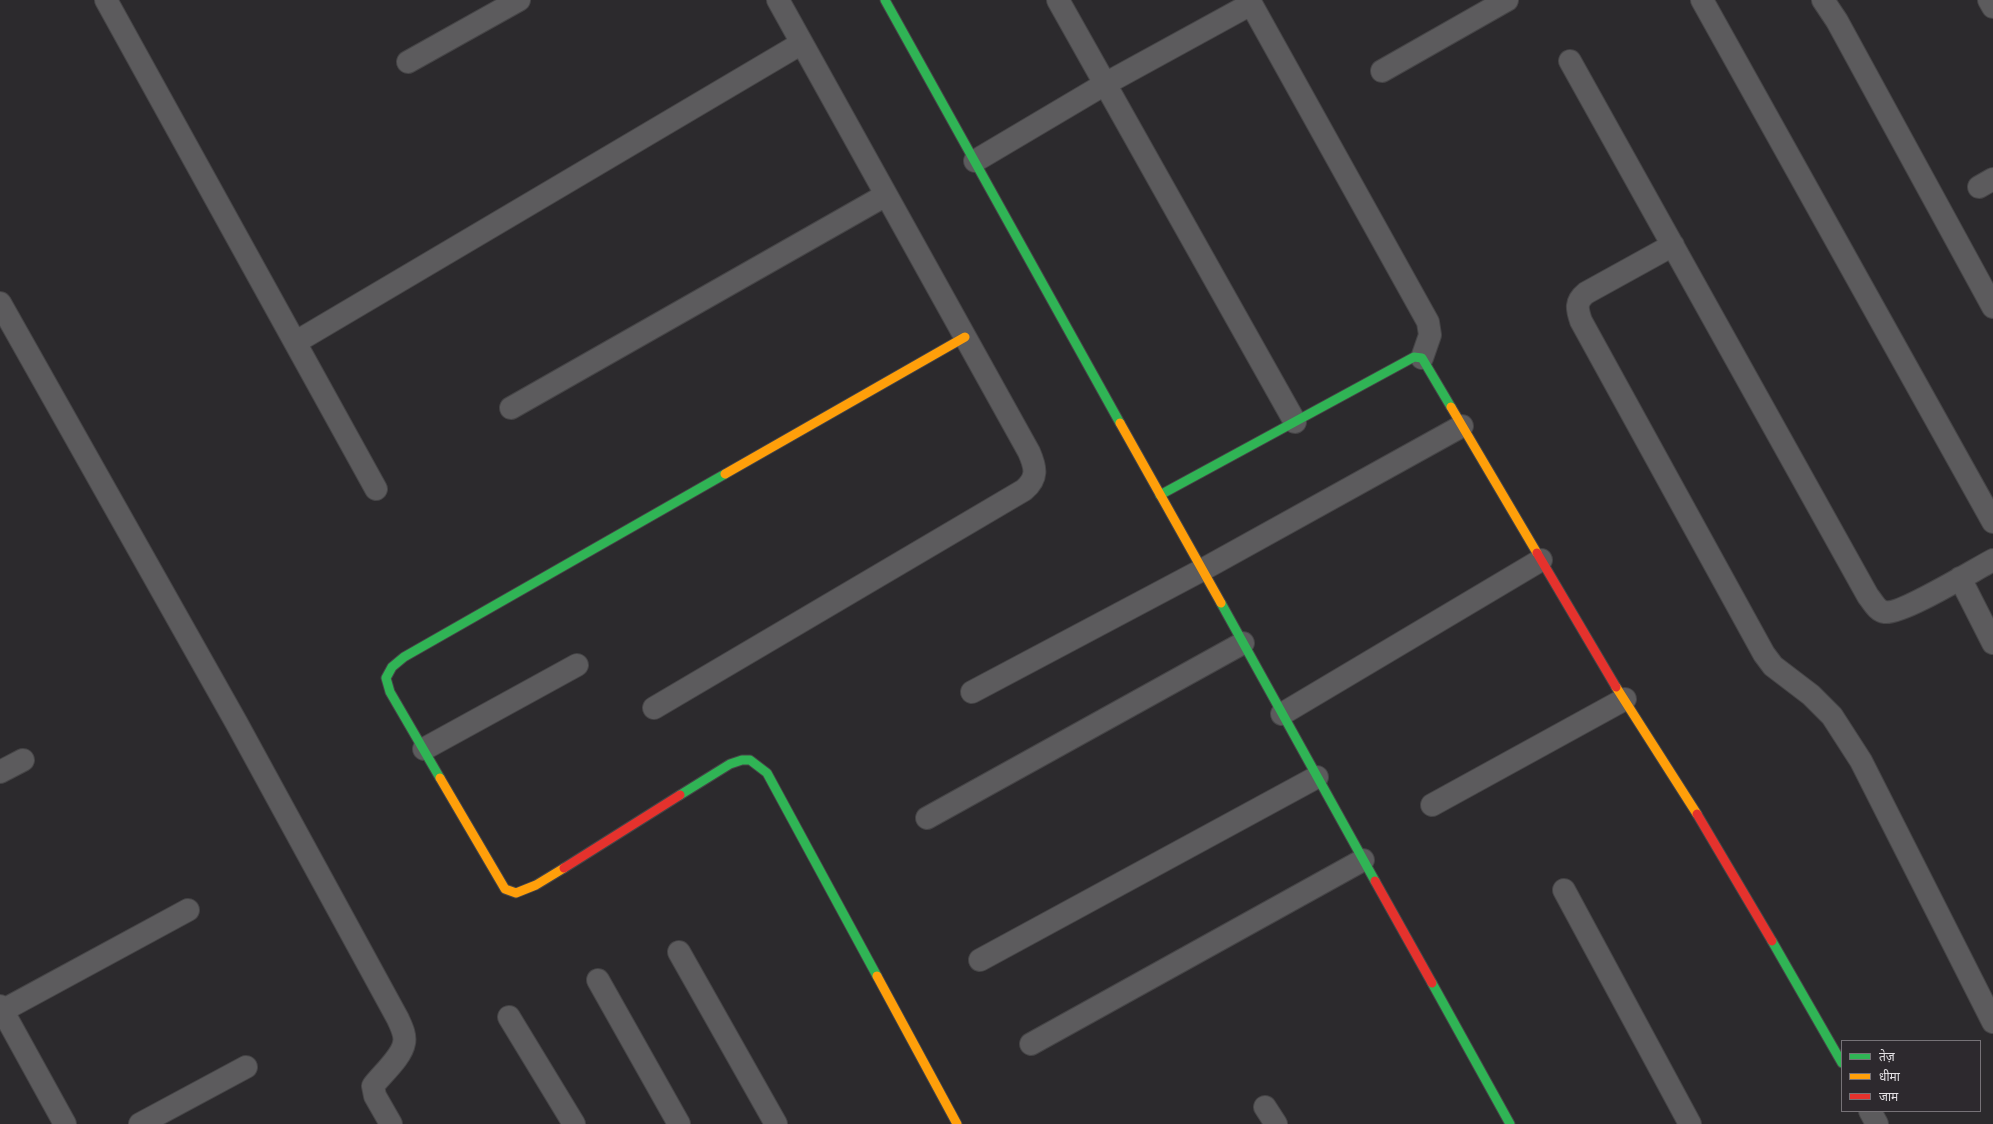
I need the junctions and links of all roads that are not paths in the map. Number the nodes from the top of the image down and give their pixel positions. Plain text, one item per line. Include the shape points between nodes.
1 (106, 0) edge
2 (519, 0) edge
3 (778, 0) edge
4 (885, 0) edge
5 (1058, 0) edge
6 (1507, 0) edge
7 (1702, 0) edge
8 (1823, 0) edge
9 (1989, 0) edge
10 (1250, 2) edge
11 (1993, 7) edge
12 (802, 43) junction
13 (1570, 61) dead end
14 (408, 62) dead end
15 (1382, 71) dead end
16 (1105, 84) junction
17 (974, 161) junction
18 (886, 195) junction
19 (1673, 245) junction
20 (0, 303) edge
21 (1993, 307) edge
22 (965, 337) junction
23 (296, 342) junction
24 (1422, 358) junction
25 (511, 408) dead end
26 (1295, 422) junction
27 (1462, 426) junction
28 (376, 489) dead end
29 (1160, 495) junction
30 (1993, 522) edge
31 (1541, 560) junction
32 (1993, 560) edge
33 (1202, 570) junction
34 (1960, 578) junction
35 (1242, 643) junction
36 (1993, 643) edge
37 (577, 665) dead end
38 (972, 692) dead end
39 (1625, 699) junction
40 (654, 708) dead end
41 (1282, 714) junction
42 (424, 749) junction
43 (23, 760) dead end
44 (0, 772) edge
45 (1317, 777) junction
46 (1432, 805) dead end
47 (927, 818) dead end
48 (1363, 860) junction
49 (1564, 890) dead end
50 (188, 910) dead end
51 (679, 952) dead end
52 (980, 960) dead end
53 (598, 980) dead end
54 (1, 1010) edge
55 (509, 1017) dead end
56 (1993, 1022) edge
57 (1031, 1044) dead end
58 (1841, 1061) edge
59 (246, 1067) dead end
60 (1871, 1112) edge
61 (65, 1124) edge
62 (140, 1124) edge
63 (391, 1124) edge
64 (574, 1124) edge
65 (679, 1124) edge
66 (776, 1124) edge
67 (957, 1124) edge
68 (1510, 1124) edge
69 (1690, 1124) edge
70 (1877, 1124) edge

1 - 23 street
2 - 14 street
3 - 12 street
4 - 17 street
5 - 16 street
6 - 15 street
7 - 30 street
8 - 21 street via 1837,21
9 - 11 street
10 - 16 street
10 - 24 street via 1428,322 1430,335
12 - 18 street
12 - 23 street
13 - 19 street
16 - 17 street
16 - 26 street
17 - 29 street
18 - 22 street
18 - 25 street
19 - 34 street via 1868,596 1880,611 1887,613 1909,605
19 - 56 street via 1586,293 1579,299 1577,307 1581,321 1764,654 1773,666 1812,695 1832,716 1861,761
20 - 63 street via 236,722 398,1019 404,1033 404,1043 400,1052 373,1086 375,1096
22 - 40 street via 1035,465 1031,484
22 - 42 street via 404,657 392,667 386,678 390,692
23 - 28 street
24 - 26 street via 1414,357
24 - 27 street
26 - 29 street
27 - 31 street
27 - 33 street
29 - 33 street
31 - 39 street
31 - 41 street
32 - 34 street
33 - 35 street
33 - 38 street
34 - 36 street
35 - 41 street
35 - 47 street
37 - 42 street
39 - 46 street
39 - 58 street via 1706,828
41 - 45 street
42 - 67 street via 505,889 516,893 536,885 730,764 743,758 754,760 767,773
43 - 44 street
45 - 48 street
45 - 52 street
48 - 57 street
48 - 68 street
49 - 69 street
50 - 54 street
51 - 66 street
53 - 65 street
54 - 61 street
55 - 64 street
59 - 62 street
60 - 70 street

